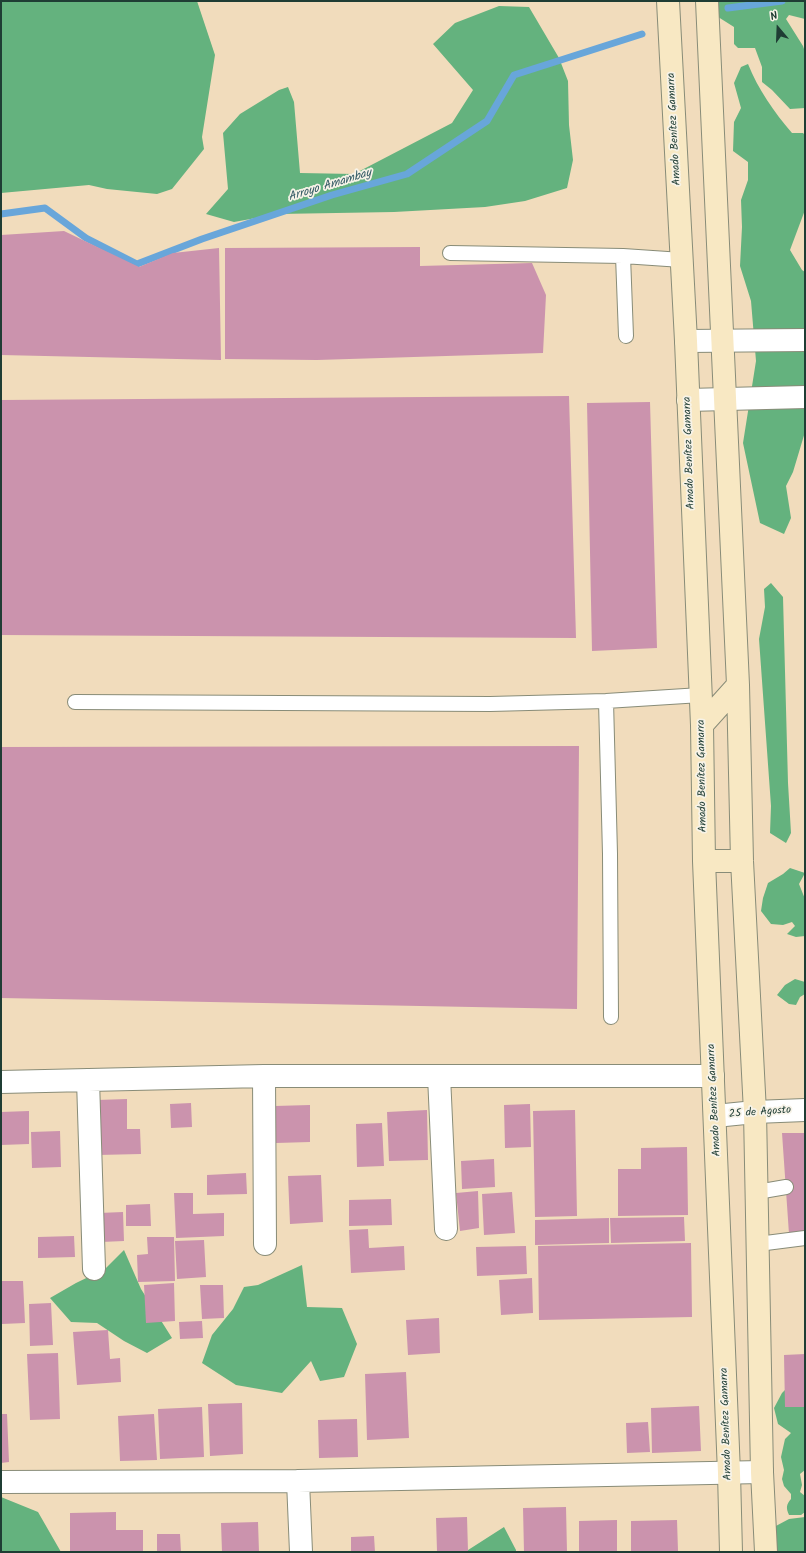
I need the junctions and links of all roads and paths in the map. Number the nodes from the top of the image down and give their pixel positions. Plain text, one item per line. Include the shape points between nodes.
1 (668, 1) edge
2 (707, 1) edge
3 (450, 253) dead end
4 (623, 256) junction
5 (682, 260) junction
6 (626, 336) dead end
7 (805, 340) edge
8 (686, 341) junction
9 (723, 341) junction
10 (805, 397) edge
11 (688, 400) junction
12 (725, 400) junction
13 (738, 685) junction
14 (700, 695) junction
15 (606, 701) junction
16 (75, 702) dead end
17 (702, 725) junction
18 (704, 861) junction
19 (742, 861) junction
20 (611, 1017) dead end
21 (264, 1076) junction
22 (439, 1076) junction
23 (713, 1076) junction
24 (88, 1080) junction
25 (1, 1082) edge
26 (805, 1110) edge
27 (755, 1112) junction
28 (716, 1116) junction
29 (786, 1187) dead end
30 (757, 1192) junction
31 (446, 1229) dead end
32 (805, 1238) edge
33 (265, 1244) dead end
34 (758, 1244) junction
35 (94, 1269) dead end
36 (762, 1472) junction
37 (730, 1473) junction
38 (298, 1481) junction
39 (1, 1482) edge
40 (301, 1552) edge
41 (731, 1552) edge
42 (766, 1552) edge

1 - 5 main road, Amado Benítez Gamarra
2 - 9 main road
3 - 4 lane
4 - 5 lane
4 - 6 lane
5 - 8 main road, Amado Benítez Gamarra
7 - 9 street
8 - 9 street
8 - 11 main road, Amado Benítez Gamarra
9 - 12 main road
10 - 12 street
11 - 12 street
11 - 14 main road, Amado Benítez Gamarra
12 - 13 main road
13 - 17 main road
13 - 19 main road
14 - 15 lane
14 - 17 main road, Amado Benítez Gamarra
15 - 16 lane via 490,704
15 - 20 lane
17 - 18 main road, Amado Benítez Gamarra
18 - 19 main road
18 - 23 main road, Amado Benítez Gamarra
19 - 27 main road
21 - 22 street
21 - 24 street
21 - 33 street
22 - 23 street
22 - 31 street
23 - 28 main road, Amado Benítez Gamarra
24 - 25 street
24 - 35 street
26 - 27 street, 25 de Agosto
27 - 28 street, 25 de Agosto
27 - 30 main road
28 - 37 main road, Amado Benítez Gamarra
29 - 30 lane
30 - 34 main road
32 - 34 lane
34 - 36 main road
36 - 37 street
36 - 42 main road
37 - 38 street
37 - 41 main road, Amado Benítez Gamarra
38 - 39 street
38 - 40 street

